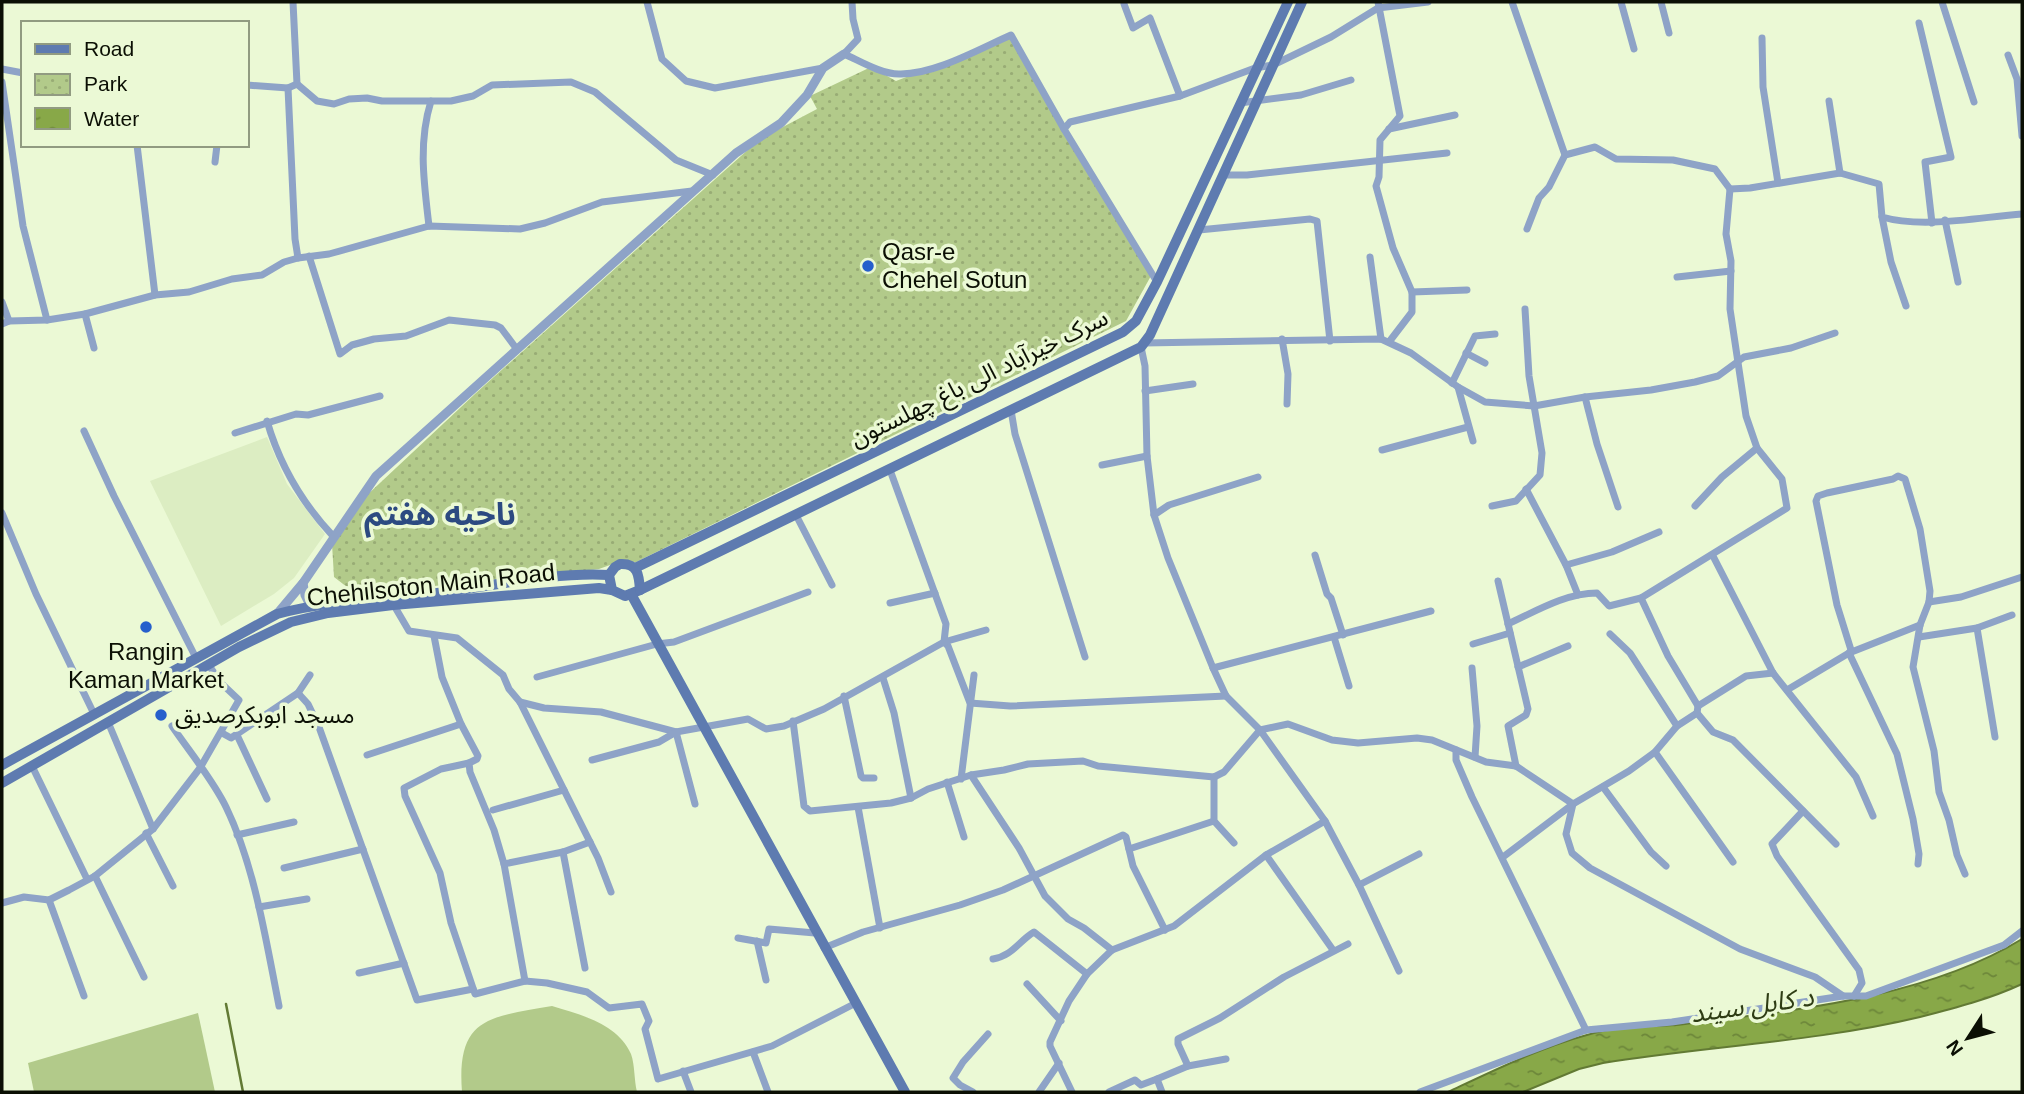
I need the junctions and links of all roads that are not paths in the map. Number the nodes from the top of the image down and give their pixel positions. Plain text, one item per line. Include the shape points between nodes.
1 (293, 2) edge
2 (647, 2) edge
3 (852, 2) edge
4 (1287, 2) edge
5 (1302, 2) edge
6 (1428, 2) edge
7 (1512, 2) edge
8 (1621, 2) edge
9 (1661, 2) edge
10 (1942, 2) edge
11 (1124, 4) dead end
12 (1378, 5) edge
13 (1919, 23) dead end
14 (1669, 33) dead end
15 (1762, 38) dead end
16 (1634, 49) dead end
17 (844, 54) junction
18 (2008, 54) dead end
19 (1273, 65) junction
20 (823, 68) junction
21 (1255, 68) junction
22 (2, 69) edge
23 (21, 73) edge
24 (1351, 80) dead end
25 (2, 82) edge
26 (298, 84) junction
27 (248, 85) edge
28 (288, 88) junction
29 (1180, 96) junction
30 (431, 101) junction
31 (1829, 101) dead end
32 (1974, 102) dead end
33 (1240, 103) junction
34 (1255, 103) junction
35 (1455, 115) dead end
36 (1064, 129) junction
37 (1389, 129) junction
38 (2022, 136) edge
39 (137, 147) edge
40 (217, 147) edge
41 (1447, 153) dead end
42 (1565, 155) junction
43 (1380, 160) junction
44 (215, 162) dead end
45 (1840, 173) junction
46 (713, 175) junction
47 (1223, 175) junction
48 (1778, 183) junction
49 (1730, 189) junction
50 (697, 190) junction
51 (2022, 214) edge
52 (1882, 217) junction
53 (1945, 220) junction
54 (1932, 223) junction
55 (429, 226) junction
56 (1527, 229) dead end
57 (1199, 230) junction
58 (309, 256) junction
59 (1370, 257) dead end
60 (298, 258) junction
61 (1731, 271) junction
62 (1677, 277) dead end
63 (1157, 282) junction
64 (1958, 282) dead end
65 (1467, 290) dead end
66 (1412, 292) junction
67 (155, 295) junction
68 (2, 302) edge
69 (1906, 306) dead end
70 (1525, 309) dead end
71 (85, 314) junction
72 (47, 320) junction
73 (5, 323) edge
74 (1835, 333) dead end
75 (1495, 334) dead end
76 (1282, 339) junction
77 (1385, 340) junction
78 (1330, 341) junction
79 (1142, 345) junction
80 (94, 348) dead end
81 (516, 348) junction
82 (1466, 353) junction
83 (1738, 361) junction
84 (1485, 363) dead end
85 (1193, 384) dead end
86 (1455, 385) junction
87 (1145, 391) junction
88 (380, 396) dead end
89 (1585, 397) junction
90 (1287, 404) dead end
91 (1534, 406) junction
92 (1011, 410) junction
93 (267, 421) junction
94 (1468, 427) junction
95 (85, 430) dead end
96 (235, 433) dead end
97 (1473, 441) dead end
98 (1757, 448) junction
99 (1382, 450) dead end
100 (1147, 456) junction
101 (1102, 465) dead end
102 (890, 470) junction
103 (1258, 477) dead end
104 (1526, 489) junction
105 (1492, 506) dead end
106 (1695, 506) dead end
107 (1618, 507) dead end
108 (2, 513) edge
109 (796, 515) junction
110 (1154, 516) junction
111 (1659, 532) dead end
112 (333, 536) junction
113 (11, 537) junction
114 (2, 540) edge
115 (1315, 555) dead end
116 (1713, 556) junction
117 (1566, 565) junction
118 (635, 568) junction
119 (609, 575) junction
120 (2022, 576) edge
121 (1498, 581) dead end
122 (303, 583) junction
123 (832, 585) dead end
124 (612, 590) junction
125 (636, 592) junction
126 (808, 592) dead end
127 (934, 593) junction
128 (1578, 595) junction
129 (1641, 598) junction
130 (392, 602) junction
131 (1929, 602) junction
132 (890, 604) dead end
133 (310, 605) junction
134 (1431, 611) dead end
135 (277, 614) junction
136 (2012, 615) dead end
137 (1508, 624) junction
138 (1920, 625) junction
139 (1977, 628) junction
140 (986, 631) dead end
141 (1510, 634) junction
142 (1610, 634) dead end
143 (434, 636) junction
144 (1338, 636) junction
145 (1919, 637) junction
146 (944, 642) junction
147 (1473, 643) dead end
148 (657, 644) junction
149 (1567, 646) dead end
150 (1849, 653) junction
151 (1084, 657) dead end
152 (197, 658) junction
153 (208, 664) junction
154 (1518, 667) junction
155 (1213, 668) junction
156 (1472, 668) dead end
157 (1773, 673) junction
158 (310, 675) dead end
159 (975, 675) dead end
160 (537, 677) dead end
161 (883, 678) junction
162 (1349, 686) dead end
163 (1787, 690) junction
164 (298, 693) junction
165 (844, 696) junction
166 (1226, 696) junction
167 (520, 702) junction
168 (970, 703) junction
169 (1697, 710) junction
170 (94, 714) junction
171 (793, 721) junction
172 (108, 722) junction
173 (461, 724) junction
174 (172, 726) dead end
175 (1677, 726) junction
176 (704, 728) junction
177 (1260, 730) junction
178 (677, 732) junction
179 (222, 733) junction
180 (237, 735) junction
181 (1995, 737) dead end
182 (1455, 750) junction
183 (1655, 752) junction
184 (367, 755) dead end
185 (1475, 757) junction
186 (592, 760) dead end
187 (469, 763) junction
188 (2, 765) edge
189 (32, 766) junction
190 (1516, 766) junction
191 (200, 768) junction
192 (971, 775) junction
193 (1214, 777) junction
194 (874, 778) dead end
195 (961, 779) junction
196 (947, 782) junction
197 (2, 783) edge
198 (1603, 787) junction
199 (564, 790) junction
200 (911, 798) junction
201 (267, 799) dead end
202 (695, 804) dead end
203 (1573, 804) junction
204 (858, 807) junction
205 (493, 810) dead end
206 (1803, 811) junction
207 (1873, 816) dead end
208 (1214, 821) junction
209 (1325, 821) junction
210 (294, 822) dead end
211 (149, 831) junction
212 (237, 835) junction
213 (964, 837) dead end
214 (590, 842) junction
215 (1234, 844) dead end
216 (1836, 844) dead end
217 (363, 849) junction
218 (1129, 849) junction
219 (562, 852) junction
220 (1419, 853) dead end
221 (1266, 855) junction
222 (1503, 857) junction
223 (1733, 862) dead end
224 (505, 864) junction
225 (1918, 864) dead end
226 (1666, 866) dead end
227 (284, 868) dead end
228 (1965, 874) dead end
229 (1036, 875) junction
230 (91, 878) junction
231 (1359, 885) junction
232 (173, 886) dead end
233 (611, 892) dead end
234 (307, 899) dead end
235 (48, 900) junction
236 (2, 903) edge
237 (259, 907) junction
238 (880, 928) junction
239 (1165, 930) junction
240 (2022, 931) edge
241 (815, 933) junction
242 (738, 938) dead end
243 (757, 941) junction
244 (1348, 944) dead end
245 (824, 948) junction
246 (1112, 950) junction
247 (1334, 950) junction
248 (993, 959) dead end
249 (404, 963) junction
250 (585, 968) dead end
251 (1399, 971) dead end
252 (359, 973) dead end
253 (1087, 974) junction
254 (144, 977) dead end
255 (766, 980) dead end
256 (525, 981) junction
257 (1027, 985) dead end
258 (473, 989) junction
259 (83, 996) dead end
260 (1843, 996) junction
261 (1854, 996) junction
262 (855, 1004) junction
263 (279, 1006) dead end
264 (1061, 1021) junction
265 (1586, 1030) junction
266 (988, 1034) dead end
267 (753, 1052) junction
268 (1226, 1059) dead end
269 (1059, 1063) junction
270 (1188, 1066) junction
271 (683, 1071) junction
272 (1157, 1079) junction
273 (691, 1092) edge
274 (768, 1092) edge
275 (905, 1092) edge
276 (974, 1092) edge
277 (1038, 1092) edge
278 (1072, 1092) edge
279 (1109, 1092) edge
280 (1162, 1092) edge
281 (1420, 1092) edge

1 - 26 street
2 - 20 street via 662,59 686,81 715,88
3 - 17 street via 858,39
4 - 21 main road, سرک خیرآباد الی باغ چهلستون
5 - 19 main road
6 - 12 street
7 - 42 street
8 - 16 street
9 - 14 street
10 - 32 street
11 - 29 street via 1133,27 1150,18
12 - 19 street via 1331,37
12 - 37 street via 1399,116
13 - 54 street via 1951,157 1925,162
15 - 48 street via 1763,88
17 - 20 street
17 - 36 street via 898,75 924,71 1011,35
18 - 38 street via 2019,88
19 - 21 street
19 - 34 main road
20 - 46 street via 807,95 781,123 736,153
21 - 29 street
21 - 33 main road, سرک خیرآباد الی باغ چهلستون
22 - 23 street
24 - 34 street
25 - 72 street via 23,226
26 - 28 street
26 - 30 street via 317,101 334,104 367,98
27 - 28 street
28 - 60 street
29 - 36 street via 1070,122
30 - 46 street via 473,96 492,85 571,82 595,92 676,160
30 - 55 street via 422,139
31 - 45 street
33 - 34 street
33 - 63 main road, سرک خیرآباد الی باغ چهلستون
34 - 47 main road
35 - 37 street
36 - 63 street
37 - 43 street via 1380,140
39 - 67 street
40 - 44 street
41 - 43 street
42 - 49 street via 1595,147 1616,159 1673,160 1715,169
42 - 56 street
43 - 47 street
43 - 66 street via 1377,186 1393,248
45 - 48 street
45 - 52 street via 1879,184
46 - 50 street
47 - 57 main road
48 - 49 street
49 - 61 street via 1727,234
50 - 55 street via 602,202 520,229
50 - 81 street
51 - 53 street
52 - 54 street
52 - 69 street
53 - 54 street
53 - 64 street
55 - 58 street
57 - 78 street via 1317,221
57 - 79 main road
58 - 60 street
58 - 81 street via 341,354 352,345 406,336 449,320 495,325
59 - 77 street
60 - 67 street via 262,275
61 - 62 street
61 - 83 street via 1730,309
63 - 118 main road, سرک خیرآباد الی باغ چهلستون via 1136,321 1123,332
65 - 66 street
66 - 77 street via 1412,312
67 - 71 street
68 - 73 street
70 - 91 street
71 - 72 street
71 - 80 street
72 - 73 street
74 - 83 street
75 - 82 street via 1475,336
76 - 78 street
76 - 79 street
76 - 90 street
77 - 78 street
77 - 86 street
79 - 87 street
79 - 92 main road
81 - 112 street via 376,476
82 - 84 street
82 - 86 street
83 - 89 street via 1718,376 1696,382
83 - 98 street via 1746,416
85 - 87 street
86 - 91 street via 1485,402
86 - 94 street
87 - 100 street
88 - 93 street
89 - 91 street
89 - 107 street
91 - 104 street via 1542,453 1540,475
92 - 102 main road
92 - 151 street
93 - 96 street
93 - 112 street via 291,483
94 - 97 street
94 - 99 street
95 - 152 street
98 - 106 street
98 - 116 street via 1782,479 1787,508
100 - 101 street
100 - 110 street
102 - 109 main road
102 - 127 street
103 - 110 street via 1169,505
104 - 105 street via 1512,503
104 - 117 street
108 - 113 street
109 - 123 street
109 - 125 main road
110 - 155 street
111 - 117 street
112 - 122 street
113 - 114 street
113 - 170 street
115 - 144 street via 1331,598
116 - 129 street
116 - 157 street
117 - 128 street
118 - 119 main road via 620,565
118 - 125 main road via 640,578
119 - 124 main road
119 - 130 main road, Chehilsoton Main Road via 565,575
120 - 131 street via 1961,597
121 - 137 street
122 - 133 street
122 - 135 street
124 - 125 main road via 620,595
124 - 130 main road, Chehilsoton Main Road
125 - 148 main road
126 - 148 street via 674,642
127 - 132 street
127 - 146 street via 946,624
128 - 129 street via 1597,593 1609,606
128 - 137 street
129 - 169 street
130 - 133 main road, Chehilsoton Main Road
130 - 143 street via 409,631
130 - 153 main road, Chehilsoton Main Road via 291,622
131 - 138 street
131 - 150 street via 1920,529 1905,479 1898,476 1818,496 1837,605 1852,650
133 - 135 main road, Chehilsoton Main Road
134 - 144 street
135 - 152 main road, Chehilsoton Main Road
136 - 139 street
137 - 141 street
138 - 145 street
138 - 150 street
139 - 145 street
139 - 181 street
140 - 146 street
141 - 147 street
141 - 154 street
142 - 175 street via 1630,653
143 - 167 street via 457,638 503,675
143 - 173 street via 442,677
144 - 155 street
144 - 162 street
145 - 228 street via 1913,667 1939,792
146 - 161 street
146 - 168 street
148 - 160 street
148 - 176 main road
149 - 154 street
150 - 163 street
150 - 225 street via 1897,754 1913,819
152 - 170 main road, Chehilsoton Main Road
153 - 172 main road, Chehilsoton Main Road
153 - 179 street via 239,699
154 - 190 street via 1528,709 1508,726
155 - 166 street
156 - 185 street
157 - 163 street
157 - 169 street via 1746,676
158 - 164 street
159 - 168 street
161 - 165 street
161 - 200 street
163 - 207 street via 1856,777
164 - 180 street
164 - 217 street via 319,727
165 - 171 street
165 - 194 street via 861,776
166 - 168 street via 1010,706
166 - 177 street
167 - 178 street via 601,712
167 - 199 street
168 - 195 street
169 - 175 street
169 - 206 street via 1713,732 1733,740
170 - 188 main road, Chehilsoton Main Road
171 - 176 street via 766,729 748,719
171 - 204 street via 806,810
172 - 189 main road, Chehilsoton Main Road
172 - 211 street
173 - 184 street
173 - 187 street via 478,756
174 - 191 street
175 - 183 street
176 - 178 street
176 - 241 main road
177 - 182 street via 1288,724 1332,740 1358,743 1417,738
177 - 193 street via 1224,772
177 - 209 street
178 - 186 street via 659,743
178 - 202 street
179 - 180 street via 231,738
179 - 191 street
180 - 201 street
182 - 185 street
182 - 222 street via 1472,797
183 - 198 street
183 - 223 street
185 - 190 street
187 - 224 street
187 - 258 street via 441,769 404,788 440,873 450,923
189 - 197 main road, Chehilsoton Main Road
189 - 230 street
190 - 203 street
191 - 211 street
191 - 212 street via 225,805
192 - 193 street via 1028,764 1083,761
192 - 195 street
192 - 229 street
193 - 208 street
195 - 196 street
196 - 200 street
196 - 213 street
198 - 203 street
198 - 226 street
199 - 205 street
199 - 214 street
200 - 204 street
203 - 222 street
203 - 260 street via 1566,834 1572,853 1590,868 1740,949 1815,977
204 - 238 street
206 - 216 street
206 - 261 street via 1772,844 1858,970 1862,983
208 - 215 street
208 - 218 street
209 - 221 street
209 - 231 street
210 - 212 street
211 - 230 street
211 - 232 street
212 - 237 street
214 - 219 street
214 - 233 street
217 - 227 street
217 - 249 street
218 - 229 street via 1123,835
218 - 239 street
219 - 224 street
219 - 250 street
220 - 231 street
221 - 239 street
221 - 247 street
222 - 265 street
224 - 256 street
229 - 238 street via 971,901
229 - 246 street via 1055,907
230 - 235 street
230 - 254 street
231 - 251 street
234 - 237 street
235 - 236 street via 24,897
235 - 259 street
237 - 263 street
238 - 245 street
239 - 246 street
240 - 261 street via 2004,945 1866,996
241 - 243 street via 769,929 768,943
241 - 245 main road
242 - 243 street
243 - 255 street
244 - 247 street
245 - 262 main road
246 - 253 street
247 - 270 street via 1178,1038
248 - 253 street via 1003,958 1034,932
249 - 252 street
249 - 258 street via 416,1000
253 - 264 street
256 - 258 street via 476,994
256 - 271 street via 587,992 609,1007 642,1004 649,1021 645,1029 656,1076 660,1079
257 - 264 street
260 - 261 street
260 - 265 street
262 - 267 street
262 - 275 main road
264 - 269 street via 1050,1046
265 - 281 street
266 - 276 street via 953,1078
267 - 271 street
267 - 274 street
268 - 270 street
269 - 277 street
269 - 278 street
270 - 272 street
271 - 273 street
272 - 279 street via 1141,1085 1135,1080
272 - 280 street

